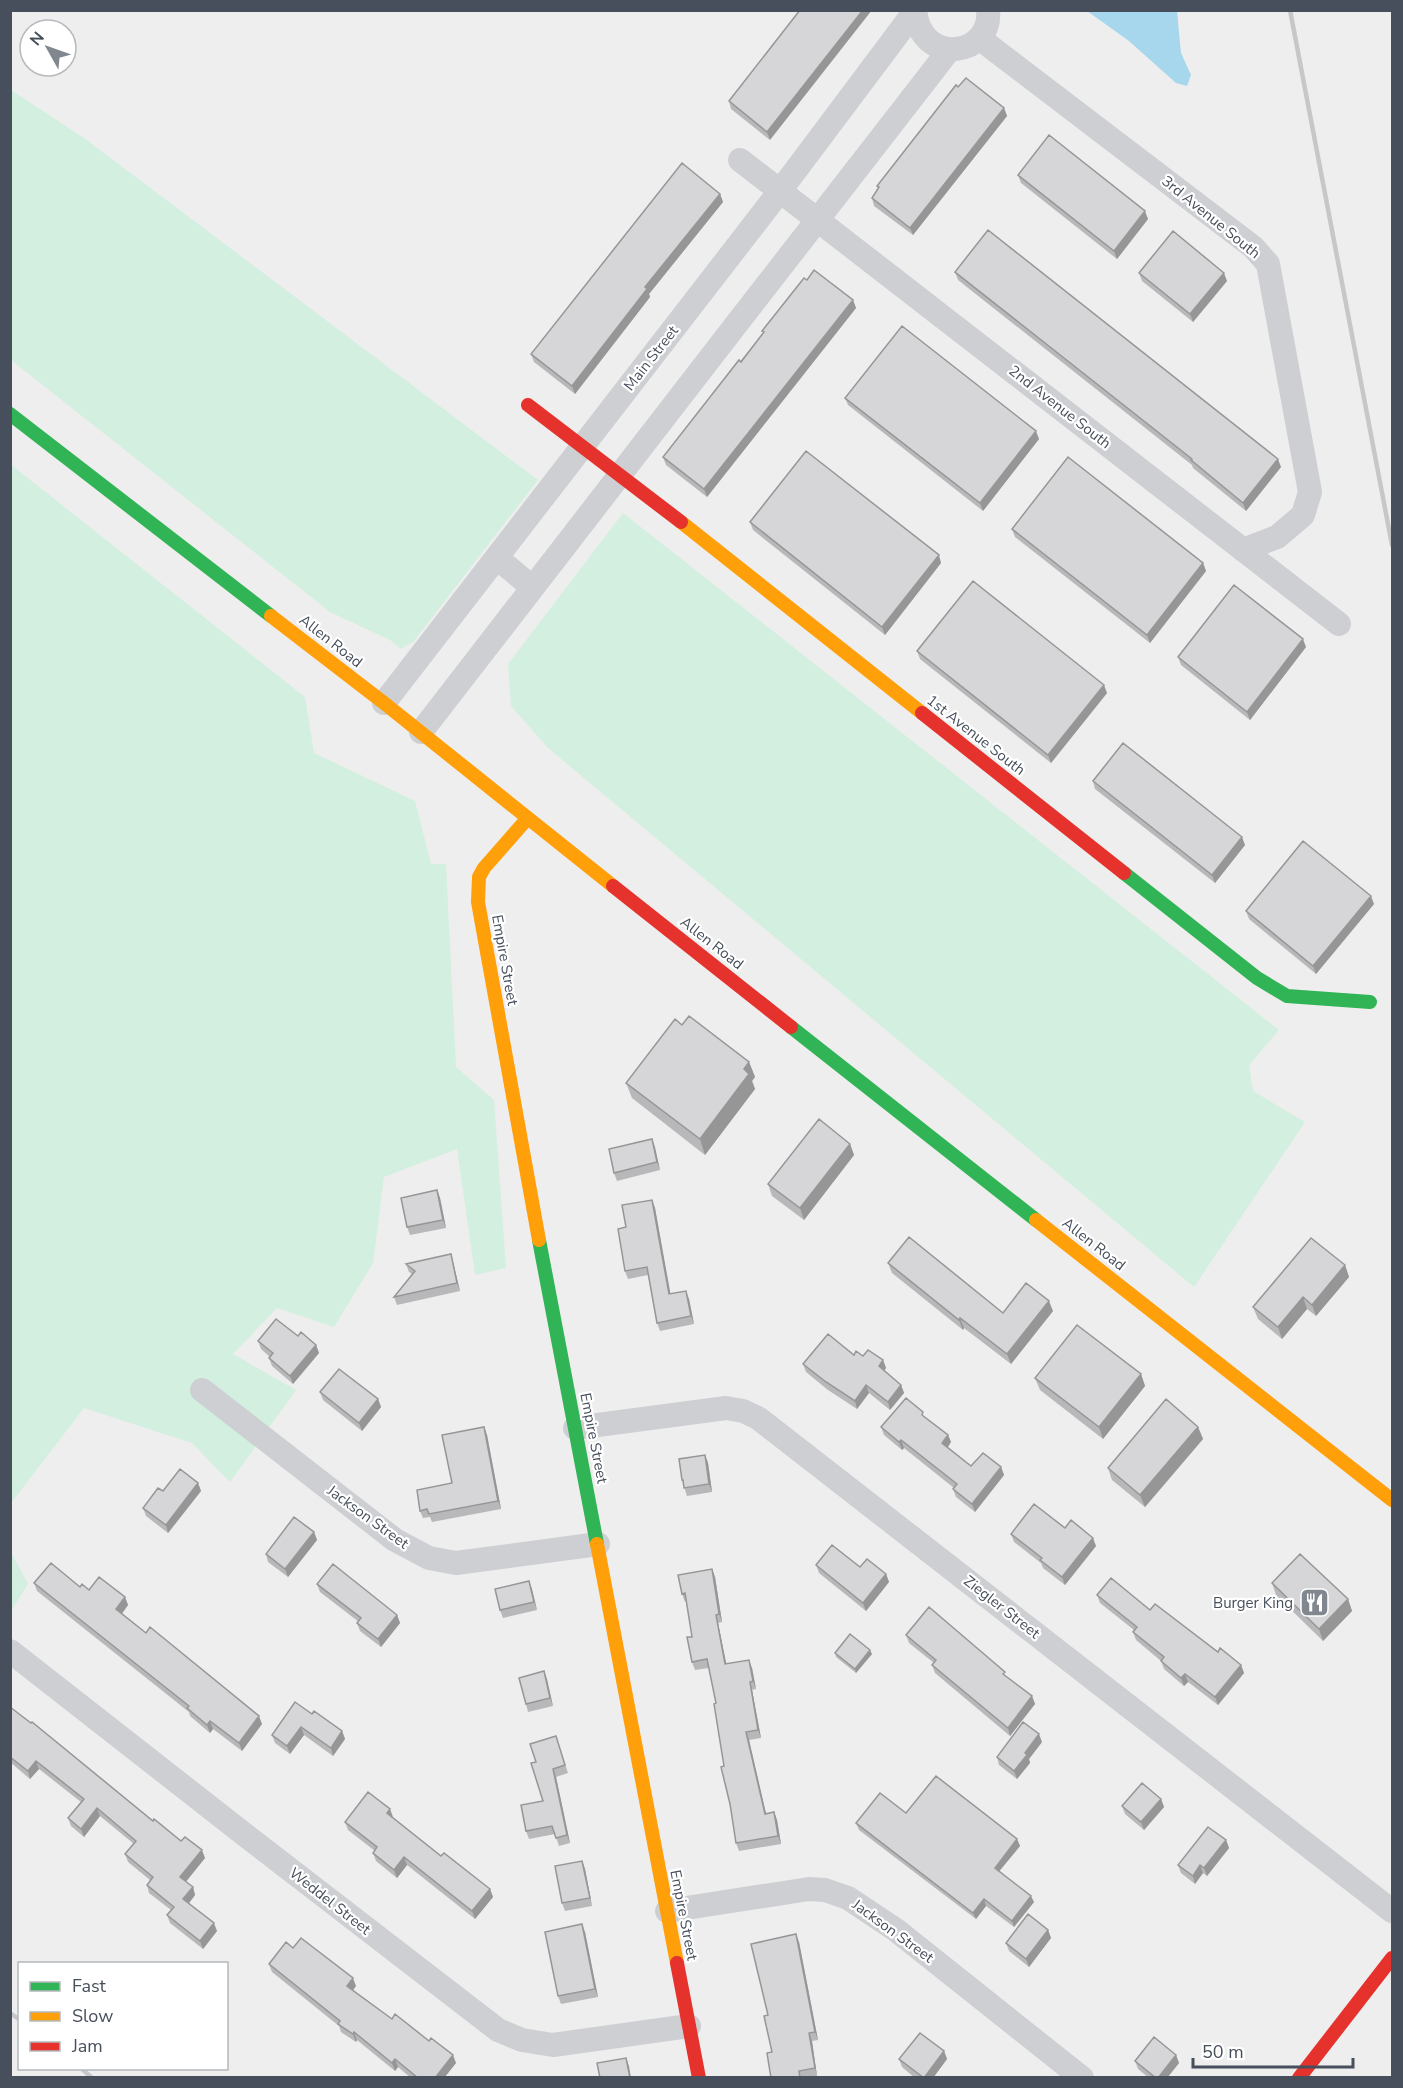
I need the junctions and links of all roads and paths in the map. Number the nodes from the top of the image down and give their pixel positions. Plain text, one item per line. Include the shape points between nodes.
1 (988, 10) edge
2 (915, 11) edge
3 (979, 38) junction
4 (950, 49) junction
5 (740, 160) dead end
6 (780, 191) junction
7 (819, 220) junction
8 (528, 405) dead end
9 (10, 414) edge
10 (582, 447) junction
11 (619, 473) junction
12 (1243, 550) junction
13 (497, 558) junction
14 (532, 587) junction
15 (1339, 624) dead end
16 (384, 702) junction
17 (421, 732) junction
18 (527, 819) junction
19 (1370, 1002) dead end
20 (202, 1390) dead end
21 (575, 1428) junction
22 (1392, 1500) edge
23 (597, 1544) junction
24 (10, 1650) edge
25 (667, 1911) junction
26 (1392, 1911) edge
27 (1392, 1958) edge
28 (689, 2026) junction
29 (699, 2078) edge
30 (1082, 2078) edge
31 (1299, 2078) edge

1 - 3 street via 986,28
2 - 4 street via 917,24 928,41
2 - 6 street, Main Street
3 - 4 street via 963,48
3 - 12 street, 3rd Avenue South via 1253,247 1268,264 1311,492 1304,515 1277,537
4 - 7 street
5 - 6 street, 2nd Avenue South
6 - 7 street, 2nd Avenue South
6 - 10 street, Main Street
7 - 11 street
7 - 12 street, 2nd Avenue South
8 - 10 street, 1st Avenue South
9 - 16 street, Allen Road
10 - 11 street, 1st Avenue South
10 - 13 street, Main Street
11 - 14 street
11 - 19 street, 1st Avenue South via 1257,978 1287,996
12 - 15 street, 2nd Avenue South
13 - 14 street
13 - 16 street, Main Street
14 - 17 street
16 - 17 street, Allen Road
17 - 18 street, Allen Road
18 - 21 street, Empire Street via 483,868 478,902
18 - 22 street, Allen Road
20 - 23 street, Jackson Street via 395,1540 429,1558 456,1563
21 - 23 street, Empire Street
21 - 26 street, Ziegler Street via 726,1408 758,1418
23 - 25 street, Empire Street
24 - 28 street, Weddel Street via 498,2030 522,2040 553,2045
25 - 28 street, Empire Street
25 - 30 street, Jackson Street via 809,1889 848,1898 896,1930
27 - 31 street
28 - 29 street, Empire Street

